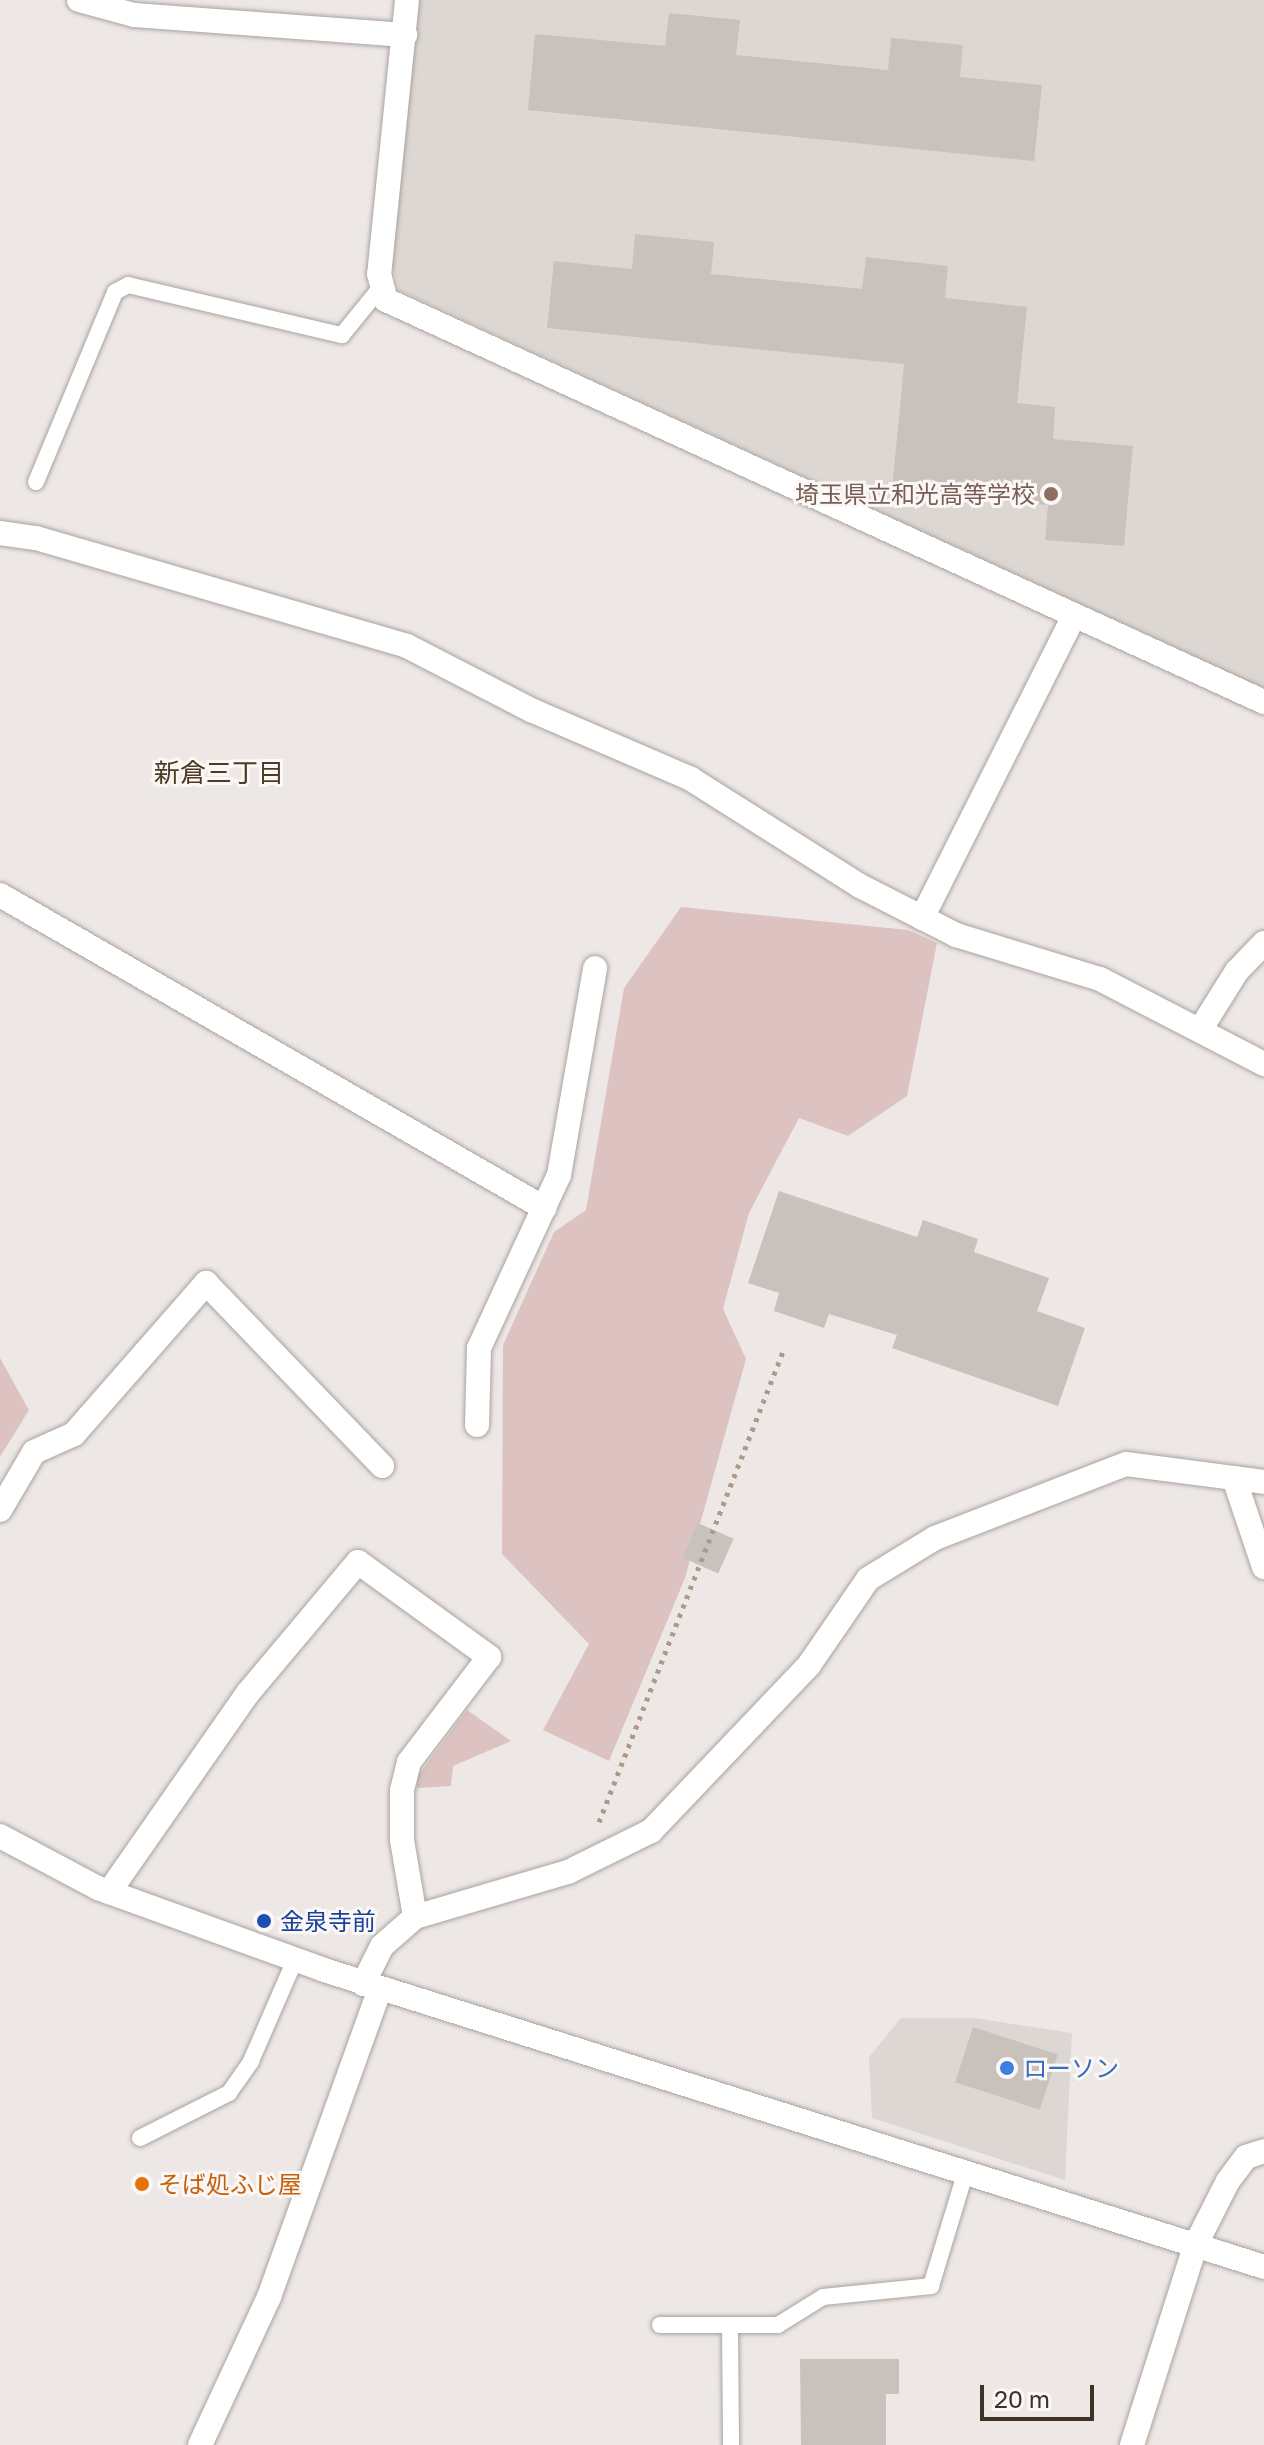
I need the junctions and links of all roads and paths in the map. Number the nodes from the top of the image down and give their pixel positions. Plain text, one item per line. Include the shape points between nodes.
1 (79, 0) edge
2 (407, 0) edge
3 (134, 8) edge
4 (405, 35) junction
5 (381, 287) junction
6 (36, 482) dead end
7 (0, 533) edge
8 (1074, 616) junction
9 (1264, 702) edge
10 (0, 895) edge
11 (922, 918) junction
12 (1264, 943) edge
13 (595, 968) dead end
14 (1200, 1030) junction
15 (1264, 1064) edge
16 (544, 1208) junction
17 (784, 1349) dead end
18 (477, 1425) dead end
19 (382, 1466) dead end
20 (1234, 1478) junction
21 (1264, 1482) edge
22 (0, 1510) edge
23 (1264, 1567) edge
24 (596, 1830) dead end
25 (0, 1836) edge
26 (109, 1892) junction
27 (415, 1917) junction
28 (295, 1960) junction
29 (372, 1986) junction
30 (140, 2138) dead end
31 (1264, 2151) edge
32 (965, 2174) junction
33 (1195, 2246) junction
34 (1264, 2267) edge
35 (660, 2325) dead end
36 (730, 2325) junction
37 (200, 2445) edge
38 (731, 2445) edge
39 (1132, 2445) edge

1 - 3 street
2 - 4 street
3 - 4 street
4 - 5 street
5 - 6 lane via 342,335 128,285 115,292
5 - 8 street via 397,307
7 - 11 street via 36,538 407,646 531,710 691,779
8 - 9 street
8 - 11 street
10 - 16 street
11 - 14 street via 956,935 1100,979
12 - 14 street via 1237,971
13 - 16 street via 559,1175
14 - 15 street
16 - 18 street via 479,1348
17 - 24 path
19 - 22 street via 206,1283 74,1434 34,1452
20 - 21 street
20 - 23 street
20 - 27 street via 1126,1464 935,1538 868,1579 809,1665 651,1831 568,1872
25 - 26 street
26 - 27 street via 248,1693 358,1562 489,1657 409,1762 402,1790 402,1840
26 - 28 street
27 - 29 street via 382,1946
28 - 29 street
28 - 30 lane via 251,2061 229,2093
29 - 32 street
29 - 37 street via 269,2297
31 - 33 street via 1246,2157 1228,2181
32 - 33 street
32 - 36 lane via 931,2286 823,2297 778,2325
33 - 34 street
33 - 39 street
35 - 36 lane
36 - 38 lane

